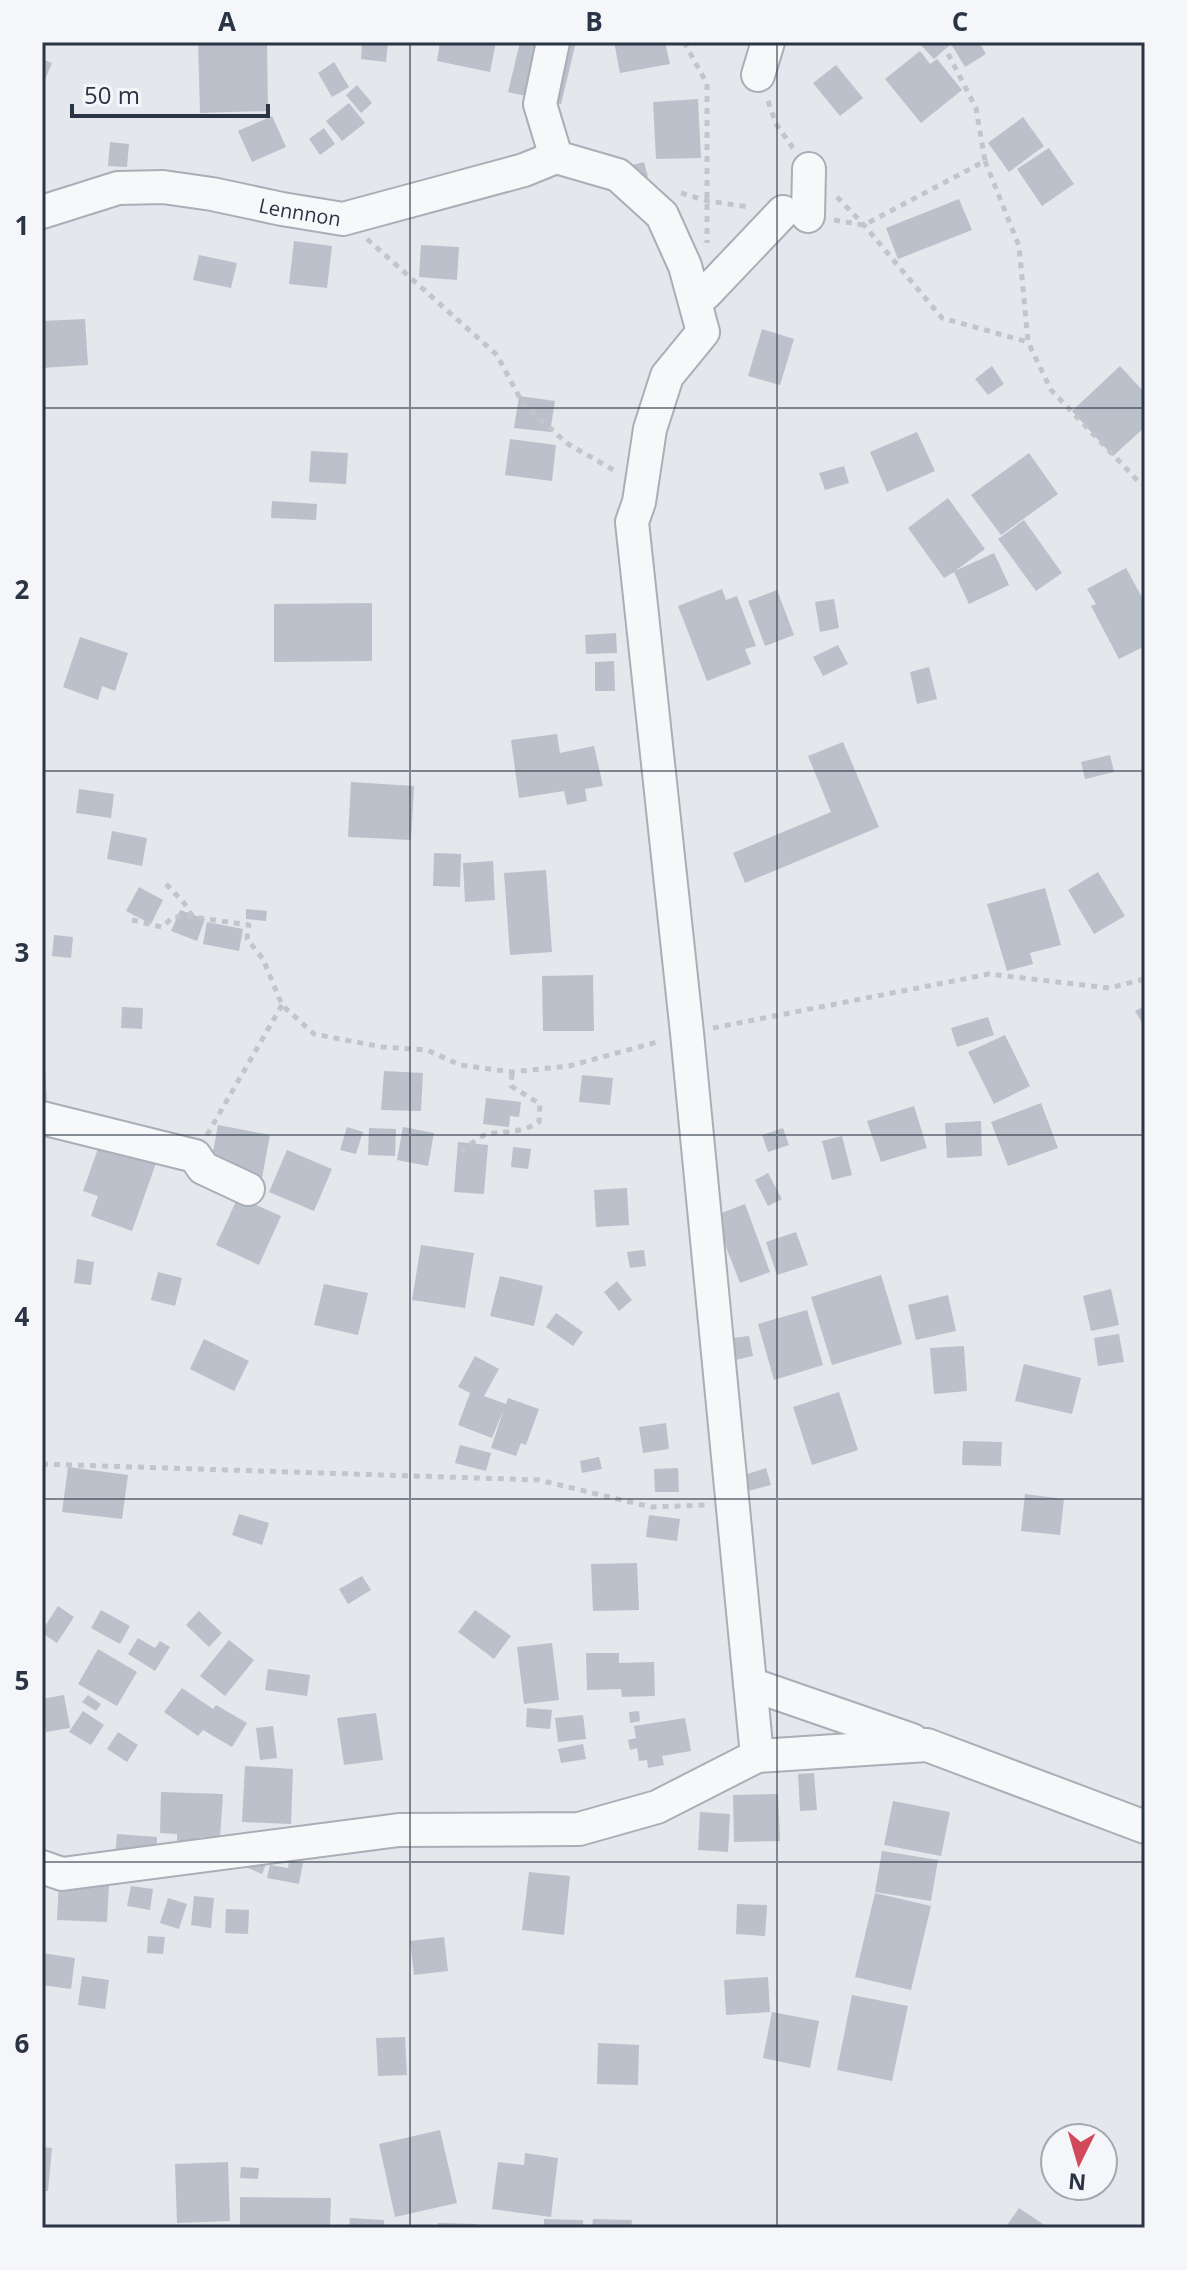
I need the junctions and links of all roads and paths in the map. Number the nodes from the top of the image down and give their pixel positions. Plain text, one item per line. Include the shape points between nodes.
1 (553, 42) edge
2 (684, 42) edge
3 (768, 42) edge
4 (942, 42) edge
5 (758, 75) joint
6 (556, 157) junction
7 (985, 161) junction
8 (809, 169) junction
9 (678, 192) dead end
10 (708, 201) junction
11 (42, 212) edge
12 (796, 214) junction
13 (343, 219) junction
14 (864, 225) junction
15 (706, 247) dead end
16 (705, 294) dead end
17 (1028, 342) junction
18 (1145, 484) edge
19 (639, 502) junction
20 (166, 884) dead end
21 (193, 917) junction
22 (132, 920) dead end
23 (1145, 979) edge
24 (282, 1005) junction
25 (687, 1033) junction
26 (512, 1072) junction
27 (42, 1118) edge
28 (461, 1152) dead end
29 (195, 1156) junction
30 (248, 1189) dead end
31 (42, 1464) edge
32 (733, 1504) junction
33 (750, 1684) junction
34 (927, 1745) junction
35 (757, 1756) junction
36 (1145, 1827) edge
37 (42, 1867) edge

1 - 6 street via 540,104
2 - 10 path via 707,84
3 - 5 street
4 - 7 path via 976,108
5 - 8 path via 776,124
6 - 13 street, Lennnon
6 - 19 street via 618,175 662,215 685,266 703,332 667,376 650,429
7 - 14 path
7 - 17 path via 1019,246
8 - 12 street
8 - 14 path
9 - 10 path
10 - 12 path
10 - 15 path
11 - 13 street, Lennnon via 118,188 163,187
12 - 14 path
12 - 16 street
13 - 19 path via 497,355 523,404 568,444 616,471
14 - 17 path via 942,318
17 - 18 path via 1051,390
19 - 25 street via 632,522
20 - 21 path
21 - 22 path via 173,917 162,927
21 - 24 path via 249,925 247,939 263,959
23 - 25 path via 1109,988 989,974
24 - 26 path via 314,1034 427,1050 460,1065
24 - 29 path
25 - 26 path via 569,1066
25 - 32 street
26 - 28 path via 511,1086 540,1104 539,1122 506,1134 485,1134
27 - 29 street
29 - 30 street via 203,1168
31 - 32 path via 539,1480 651,1507
32 - 33 street
33 - 34 street
33 - 35 street
34 - 35 street
34 - 36 street
35 - 37 street via 657,1807 579,1829 399,1830 62,1874

